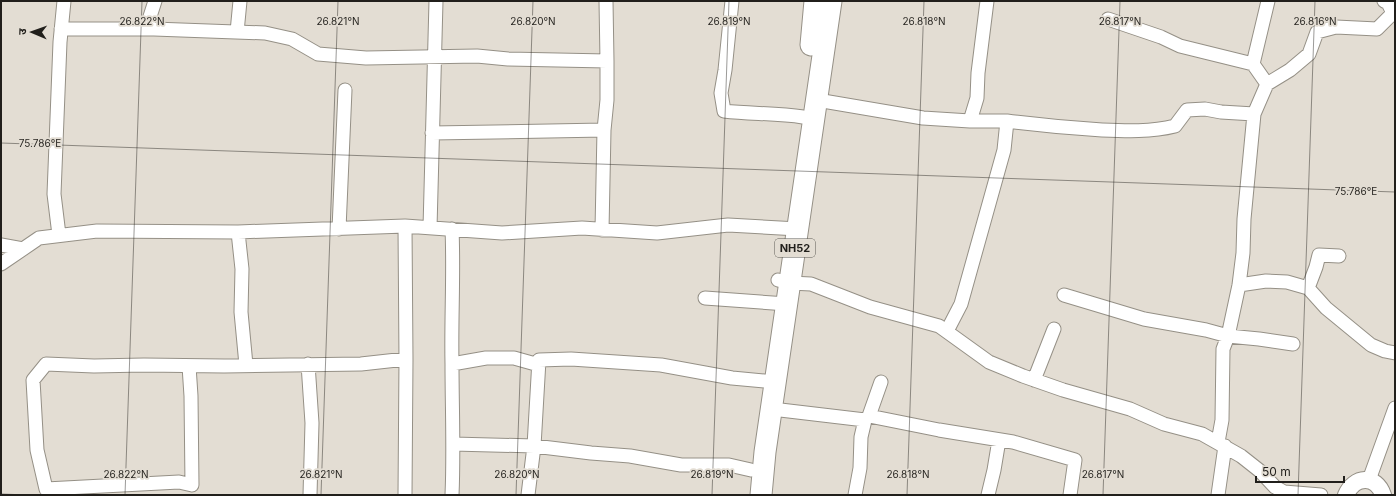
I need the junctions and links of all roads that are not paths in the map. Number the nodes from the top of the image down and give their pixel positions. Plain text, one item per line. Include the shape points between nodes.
1 (64, 1) edge
2 (155, 1) edge
3 (240, 1) edge
4 (436, 1) edge
5 (606, 1) edge
6 (732, 1) edge
7 (816, 1) edge
8 (831, 1) edge
9 (985, 1) edge
10 (1268, 1) edge
11 (1384, 1) edge
12 (1108, 19) dead end
13 (1390, 22) edge
14 (61, 28) junction
15 (146, 29) junction
16 (237, 32) junction
17 (434, 57) junction
18 (607, 61) junction
19 (1253, 64) junction
20 (1267, 84) junction
21 (345, 90) dead end
22 (817, 100) junction
23 (1254, 114) junction
24 (803, 116) junction
25 (970, 121) junction
26 (1007, 121) junction
27 (604, 130) junction
28 (432, 133) junction
29 (405, 226) junction
30 (430, 228) junction
31 (339, 229) junction
32 (452, 229) junction
33 (792, 229) junction
34 (602, 230) junction
35 (238, 232) junction
36 (59, 235) junction
37 (1, 245) edge
38 (23, 249) junction
39 (1339, 256) dead end
40 (1, 264) edge
41 (784, 281) junction
42 (1239, 285) junction
43 (1308, 288) junction
44 (1064, 296) dead end
45 (705, 298) dead end
46 (781, 304) junction
47 (1054, 329) dead end
48 (947, 331) junction
49 (1228, 336) junction
50 (1293, 344) dead end
51 (1395, 353) edge
52 (406, 359) junction
53 (308, 364) junction
54 (452, 364) junction
55 (246, 365) junction
56 (539, 365) junction
57 (188, 366) junction
58 (1034, 380) junction
59 (769, 381) junction
60 (881, 382) dead end
61 (1395, 408) edge
62 (772, 409) junction
63 (867, 418) junction
64 (999, 440) junction
65 (453, 444) junction
66 (1221, 444) junction
67 (534, 446) junction
68 (751, 470) junction
69 (1369, 480) junction
70 (192, 490) edge
71 (68, 491) edge
72 (310, 495) edge
73 (405, 495) edge
74 (452, 495) edge
75 (528, 495) edge
76 (748, 495) edge
77 (761, 495) edge
78 (857, 495) edge
79 (988, 495) edge
80 (1070, 495) edge
81 (1218, 495) edge
82 (1321, 495) edge
83 (1345, 495) edge
84 (1383, 495) edge

1 - 14 street
2 - 15 street
3 - 16 street
4 - 17 street
5 - 18 street
6 - 24 street via 721,93 724,111
7 - 24 highway, NH52
8 - 22 highway, NH52
9 - 25 street via 977,98
10 - 19 street
11 - 13 street via 1393,13
12 - 19 street via 1180,46
13 - 20 street via 1377,29 1336,27 1317,32 1309,54
14 - 15 street
14 - 36 street via 54,194
15 - 16 street
16 - 17 street via 266,33 292,39 318,54 366,58
17 - 18 street
17 - 28 street
18 - 27 street
19 - 20 street
20 - 23 street
21 - 31 street
22 - 25 street via 924,118
22 - 33 highway, NH52
23 - 26 street via 1205,109 1187,110 1175,126 1127,131 1053,127
23 - 42 street
24 - 33 highway, NH52
25 - 26 street
26 - 48 street via 1004,150 961,304
27 - 28 street
27 - 34 street
28 - 30 street
29 - 30 street
29 - 31 street
29 - 52 street
30 - 32 street
31 - 35 street
32 - 34 street via 502,233 582,228
32 - 54 street
33 - 34 street via 728,225 658,233
33 - 41 highway, NH52
35 - 36 street via 97,231
35 - 55 street
36 - 38 street via 39,238
37 - 38 street
38 - 40 street
39 - 43 street via 1319,255
41 - 46 highway, NH52
41 - 48 street via 811,284 870,307 939,326
42 - 43 street via 1266,281 1287,282
42 - 49 street
43 - 51 street via 1326,308 1371,345
44 - 49 street via 1144,320 1183,325
45 - 46 street
46 - 59 highway, NH52
47 - 58 street
48 - 58 street via 989,362
49 - 50 street
49 - 66 street via 1223,349
52 - 53 street via 361,364
52 - 73 street
53 - 55 street
53 - 72 street via 312,423
54 - 56 street via 486,358 514,358
54 - 65 street
55 - 57 street
56 - 59 street via 539,360 571,359 661,365 724,377
56 - 67 street
57 - 70 street via 191,396
57 - 71 street via 46,364 33,380 37,450 46,489
58 - 66 street via 1130,410 1164,424 1202,434
59 - 62 highway, NH52
59 - 68 highway, NH52
60 - 63 street
61 - 69 street
62 - 63 street
62 - 77 highway, NH52
63 - 64 street
63 - 78 street via 862,438
64 - 79 street
64 - 80 street via 1075,460
65 - 67 street
65 - 74 street
66 - 81 street
66 - 82 street via 1241,456 1284,492
67 - 68 street via 681,464 728,465
67 - 75 street
68 - 76 highway, NH52
69 - 83 street via 1354,483
69 - 84 street via 1381,489
70 - 71 street via 179,482

